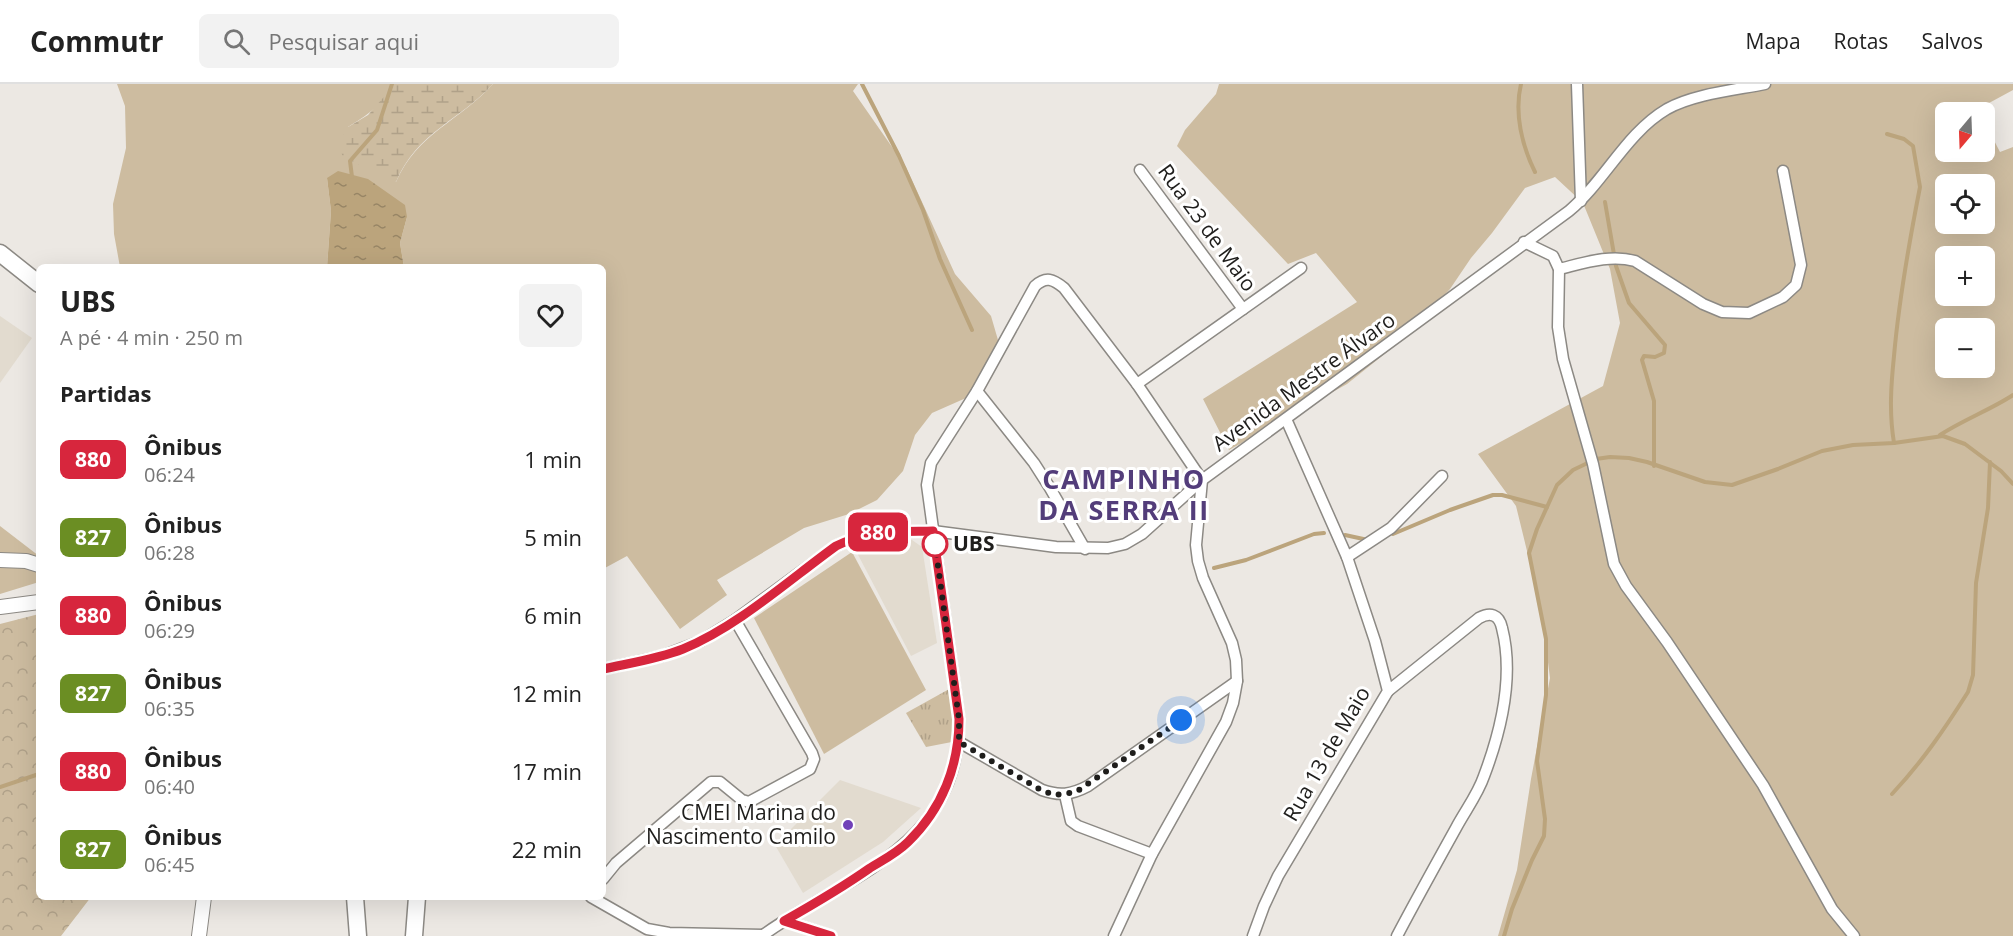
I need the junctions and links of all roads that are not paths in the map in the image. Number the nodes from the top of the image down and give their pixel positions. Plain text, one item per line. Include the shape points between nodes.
1 (1577, 84) edge
2 (1765, 84) edge
3 (1140, 170) dead end
4 (1783, 171) dead end
5 (1581, 201) junction
6 (1524, 242) junction
7 (0, 253) edge
8 (1302, 268) dead end
9 (1559, 269) junction
10 (36, 282) edge
11 (1243, 309) junction
12 (1137, 384) junction
13 (977, 391) junction
14 (1286, 419) junction
15 (1442, 476) dead end
16 (1202, 480) junction
17 (933, 531) junction
18 (1085, 549) junction
19 (1347, 557) junction
20 (0, 560) edge
21 (36, 564) edge
22 (36, 602) edge
23 (1, 606) edge
24 (735, 620) junction
25 (606, 668) edge
26 (1237, 681) junction
27 (1388, 691) junction
28 (959, 742) junction
29 (1065, 795) junction
30 (1152, 854) junction
31 (606, 875) edge
32 (204, 900) edge
33 (355, 900) edge
34 (417, 900) edge
35 (597, 900) edge
36 (784, 921) junction
37 (763, 935) edge
38 (199, 936) edge
39 (358, 936) edge
40 (414, 936) edge
41 (831, 936) edge
42 (1114, 936) edge
43 (1253, 936) edge
44 (1397, 936) edge
45 (1854, 936) edge

1 - 5 street
2 - 5 street, Avenida Mestre Álvaro via 1668,108 1652,119
3 - 11 street, Rua 23 de Maio
4 - 9 street via 1801,265 1796,285 1783,297 1749,313 1722,312 1703,304 1624,258 1600,259
5 - 6 street, Avenida Mestre Álvaro
6 - 9 street via 1553,256
6 - 14 street, Avenida Mestre Álvaro
7 - 10 main road
8 - 11 street
9 - 45 street via 1563,359 1593,464 1618,574 1762,784 1832,909
11 - 12 street
12 - 13 street via 1064,288 1055,280 1041,280
12 - 16 street
13 - 17 street via 931,463 927,485
13 - 18 street via 1034,464
14 - 16 street, Avenida Mestre Álvaro
14 - 19 street, Rua 13 de Maio
15 - 19 street via 1391,528
16 - 18 street, Avenida Mestre Álvaro via 1150,528 1125,544
16 - 26 street via 1198,561 1232,643
17 - 18 street, Avenida Mestre Álvaro
17 - 24 street, Avenida Mestre Álvaro via 878,532 850,539
17 - 28 street
19 - 27 street, Rua 13 de Maio
20 - 21 street
22 - 23 street
24 - 25 street, Avenida Mestre Álvaro via 682,649
24 - 31 street via 812,753 810,769 749,802 720,782 711,782 616,862
26 - 29 street via 1088,786
26 - 30 street via 1226,722
27 - 43 street, Rua 13 de Maio via 1278,876
27 - 44 street via 1479,618 1494,614 1497,617 1502,626 1507,674 1484,778
28 - 29 street via 1041,790
28 - 36 street via 949,781 936,809 906,844
29 - 30 street via 1071,821 1078,826
30 - 42 street
32 - 38 street
33 - 39 main road
34 - 40 main road
35 - 37 street via 647,928 669,933
36 - 37 street
36 - 41 street

